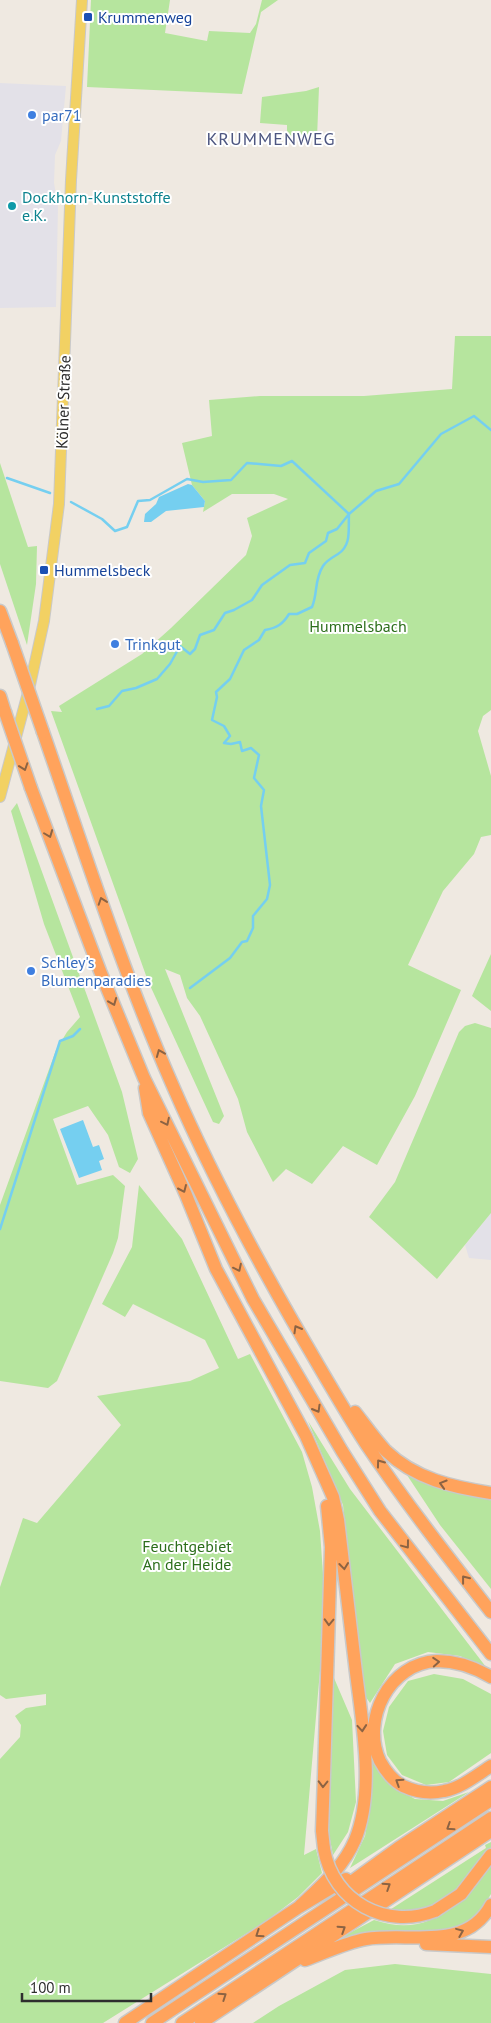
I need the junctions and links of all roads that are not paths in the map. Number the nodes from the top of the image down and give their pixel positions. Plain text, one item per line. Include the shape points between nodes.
1 (82, 0) edge
2 (0, 611) edge
3 (0, 696) edge
4 (0, 797) edge
5 (144, 1078) junction
6 (321, 1371) junction
7 (320, 1469) junction
8 (491, 1493) edge
9 (491, 1612) edge
10 (491, 1654) edge
11 (491, 1678) edge
12 (491, 1766) edge
13 (491, 1787) edge
14 (491, 1800) edge
15 (491, 1818) edge
16 (491, 1831) edge
17 (398, 1848) junction
18 (491, 1856) edge
19 (491, 1905) edge
20 (299, 1907) junction
21 (395, 1936) junction
22 (491, 1947) edge
23 (286, 1966) junction
24 (197, 1993) junction
25 (125, 2023) edge
26 (152, 2023) edge
27 (182, 2023) edge
28 (201, 2023) edge

1 - 4 main road, Kölner Straße via 71,180 59,504 44,621
6 -> 2 highway, bridge via 258,1259 208,1162 172,1082 125,965
3 -> 5 highway, bridge via 31,788
5 -> 7 highway via 150,1113 216,1269 306,1436
5 -> 10 highway via 253,1299 342,1451 380,1511
8 -> 6 highway via 436,1481 398,1460 380,1444
9 -> 6 highway via 366,1444
7 -> 18 highway, bridge via 327,1500 331,1546 322,1832 330,1872 339,1886 367,1910 398,1918 416,1917 436,1911 461,1894
7 -> 20 highway via 333,1497 338,1520 362,1728 365,1792 361,1819 347,1854 338,1869
12 -> 11 highway via 446,1791 416,1791 401,1784 385,1770 375,1745 374,1732 383,1695 400,1676 415,1667 435,1661 451,1662 466,1665
13 - 17 highway
14 -> 24 highway
27 -> 15 highway
23 -> 16 highway
17 - 20 highway
17 - 24 highway
21 -> 19 highway via 438,1938 453,1935 474,1926
20 -> 25 highway
21 - 22 highway via 429,1945
21 - 23 highway via 357,1941
23 - 28 highway
24 - 26 highway

